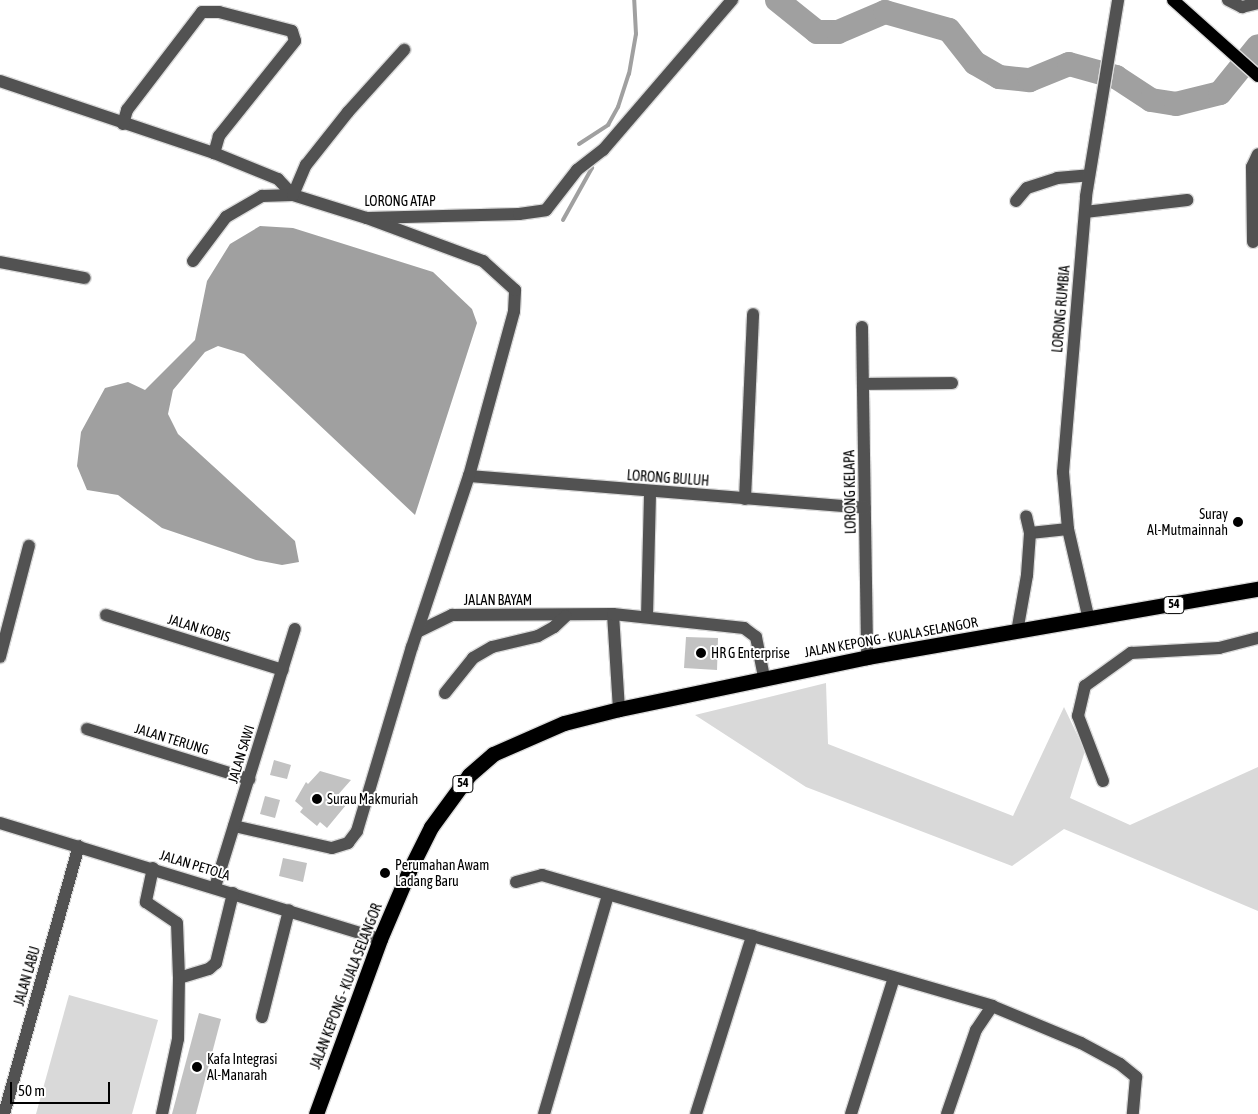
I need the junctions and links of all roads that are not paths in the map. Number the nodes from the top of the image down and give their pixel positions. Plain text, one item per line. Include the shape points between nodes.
1 (732, 0) edge
2 (1118, 0) edge
3 (1173, 0) edge
4 (1228, 0) edge
5 (1258, 3) edge
6 (404, 50) dead end
7 (1258, 76) edge
8 (0, 81) edge
9 (123, 124) junction
10 (214, 153) junction
11 (1258, 154) edge
12 (1089, 175) junction
13 (294, 195) junction
14 (1186, 200) dead end
15 (1016, 201) dead end
16 (1084, 212) junction
17 (367, 218) junction
18 (1253, 242) dead end
19 (193, 260) dead end
20 (0, 262) edge
21 (85, 278) dead end
22 (753, 314) dead end
23 (862, 327) dead end
24 (952, 383) dead end
25 (863, 384) junction
26 (469, 476) junction
27 (650, 492) junction
28 (745, 499) junction
29 (865, 508) junction
30 (1026, 516) dead end
31 (1068, 529) junction
32 (1030, 533) junction
33 (29, 546) dead end
34 (1258, 589) edge
35 (613, 614) junction
36 (106, 615) dead end
37 (566, 616) junction
38 (646, 617) junction
39 (1089, 620) junction
40 (295, 629) dead end
41 (419, 631) junction
42 (1017, 632) junction
43 (1258, 638) edge
44 (0, 657) edge
45 (867, 657) junction
46 (283, 670) junction
47 (764, 677) junction
48 (445, 693) dead end
49 (619, 709) junction
50 (87, 728) dead end
51 (249, 779) junction
52 (1103, 781) dead end
53 (0, 823) edge
54 (234, 826) junction
55 (79, 846) junction
56 (153, 868) junction
57 (516, 882) dead end
58 (215, 887) junction
59 (233, 893) junction
60 (608, 895) junction
61 (289, 910) junction
62 (752, 936) junction
63 (380, 939) junction
64 (179, 978) junction
65 (894, 978) junction
66 (992, 1006) junction
67 (262, 1017) dead end
68 (4, 1114) edge
69 (162, 1114) edge
70 (316, 1114) edge
71 (544, 1114) edge
72 (696, 1114) edge
73 (851, 1114) edge
74 (947, 1114) edge
75 (1133, 1114) edge

1 - 17 street, LORONG ATAP via 603,150 577,170 546,210
2 - 12 street, LORONG RUMBIA
3 - 7 main road
4 - 5 street via 1242,7
6 - 13 street via 306,165
8 - 9 street, LORONG ATAP
9 - 10 street, LORONG ATAP
9 - 10 street via 127,110 202,12 219,12 292,31 294,41 219,136
10 - 13 street, LORONG ATAP via 278,179
11 - 18 street via 1252,167
12 - 15 street via 1058,178 1026,188
12 - 16 street, LORONG RUMBIA
13 - 17 street, LORONG ATAP
13 - 19 street via 262,196 226,216
14 - 16 street
16 - 31 street, LORONG RUMBIA via 1063,472
17 - 26 street via 483,261 515,290 514,311
20 - 21 street
22 - 28 street
23 - 25 street, LORONG KELAPA
24 - 25 street
25 - 29 street, LORONG KELAPA
26 - 27 street, LORONG BULUH
26 - 41 street
27 - 28 street, LORONG BULUH
27 - 38 street
28 - 29 street, LORONG BULUH
29 - 45 street, LORONG KELAPA
30 - 32 street
31 - 32 street
31 - 39 street, LORONG RUMBIA
32 - 42 street
33 - 44 street
34 - 39 highway, JALAN KEPONG - KUALA SELANGOR / 54
35 - 37 street, JALAN BAYAM
35 - 38 street, JALAN BAYAM
35 - 49 street
36 - 46 street, JALAN KOBIS
37 - 41 street, JALAN BAYAM via 452,615
37 - 48 street via 538,636 492,648 473,658
38 - 47 street, JALAN BAYAM via 744,628 752,632 759,645
39 - 42 highway, JALAN KEPONG - KUALA SELANGOR / 54
40 - 46 street, JALAN SAWI
41 - 54 street via 357,831 348,843 332,848
42 - 45 highway, JALAN KEPONG - KUALA SELANGOR / 54
43 - 52 street via 1219,648 1131,653 1085,686 1078,716
45 - 47 highway, JALAN KEPONG - KUALA SELANGOR / 54
46 - 51 street, JALAN SAWI
47 - 49 highway, JALAN KEPONG - KUALA SELANGOR / 54
49 - 63 highway, JALAN KEPONG - KUALA SELANGOR / 54 via 564,723 518,742 493,754 469,775 431,827
50 - 51 street, JALAN TERUNG
51 - 54 street, JALAN SAWI
53 - 55 street, JALAN PETOLA
54 - 58 street, JALAN SAWI
55 - 56 street, JALAN PETOLA
55 - 68 street, JALAN LABU
56 - 58 street, JALAN PETOLA
56 - 64 street via 146,902 177,923
57 - 60 street via 542,875
58 - 59 street, JALAN PETOLA
59 - 61 street, JALAN PETOLA
59 - 64 street via 216,963 209,969
60 - 62 street
60 - 71 street
61 - 63 street, JALAN PETOLA
61 - 67 street
62 - 65 street
62 - 72 street
63 - 70 highway, JALAN KEPONG - KUALA SELANGOR / 54
64 - 69 street via 178,1039
65 - 66 street
65 - 73 street
66 - 74 street via 976,1030
66 - 75 street via 1073,1039 1120,1064 1136,1077

